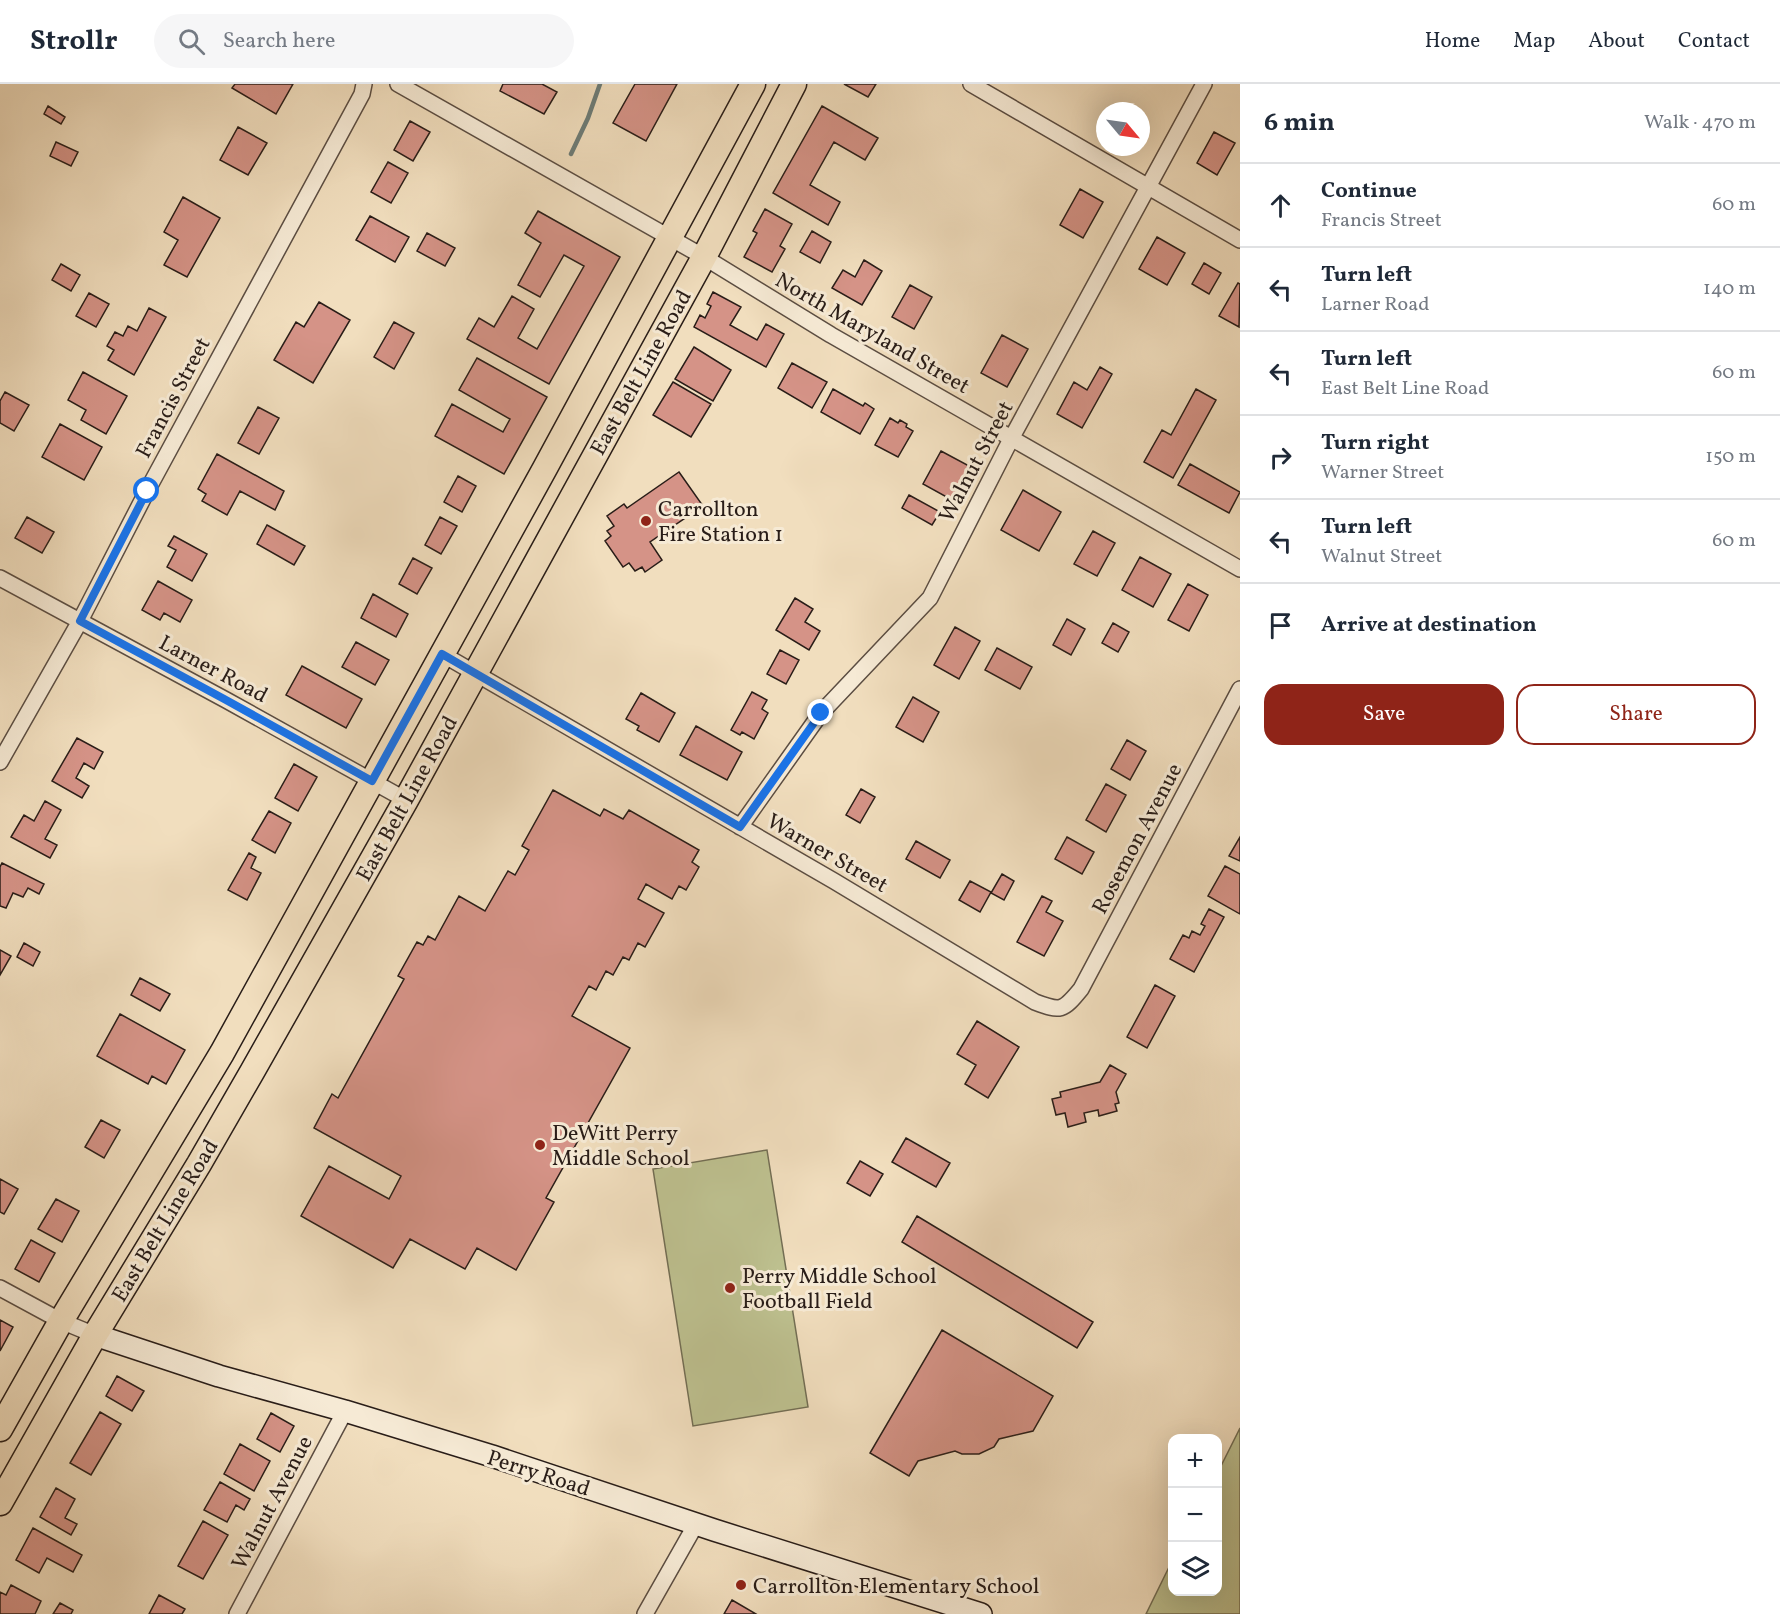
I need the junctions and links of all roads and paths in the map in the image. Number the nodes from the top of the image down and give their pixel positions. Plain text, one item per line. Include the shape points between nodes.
1 (364, 84) edge
2 (398, 84) edge
3 (753, 84) edge
4 (794, 84) edge
5 (971, 84) edge
6 (1204, 84) edge
7 (1148, 186) junction
8 (669, 238) junction
9 (1240, 240) edge
10 (704, 257) junction
11 (1011, 438) junction
12 (1240, 569) edge
13 (0, 578) edge
14 (80, 621) junction
15 (442, 654) junction
16 (475, 672) junction
17 (1240, 689) edge
18 (0, 762) edge
19 (372, 781) junction
20 (406, 800) junction
21 (740, 827) junction
22 (1067, 1006) joint
23 (0, 1288) edge
24 (61, 1321) junction
25 (95, 1335) junction
26 (345, 1411) junction
27 (0, 1429) edge
28 (0, 1503) edge
29 (696, 1524) junction
30 (237, 1614) edge
31 (645, 1614) edge
32 (981, 1614) edge

1 - 14 street, Francis Street
2 - 8 street, North Maryland Street
3 - 8 main road, East Belt Line Road
4 - 10 main road, East Belt Line Road
5 - 7 street
6 - 7 street, Walnut Street
7 - 9 street
7 - 11 street, Walnut Street
8 - 10 street, North Maryland Street
8 - 15 main road, East Belt Line Road
10 - 11 street, North Maryland Street
10 - 16 main road, East Belt Line Road
11 - 12 street, North Maryland Street
11 - 21 street, Walnut Street via 930,598 821,713
13 - 14 street, Larner Road
14 - 18 street, Francis Street
14 - 19 street, Larner Road
15 - 16 street, Warner Street
15 - 19 main road, East Belt Line Road
16 - 20 main road, East Belt Line Road
16 - 21 street, Warner Street
17 - 22 street, Rosemon Avenue via 1081,989
19 - 20 street, Larner Road
19 - 24 main road, East Belt Line Road via 222,1053
20 - 25 main road, East Belt Line Road via 211,1143
21 - 22 street, Warner Street via 1035,1002 1053,1009
23 - 24 street
24 - 25 street
24 - 27 main road, East Belt Line Road
25 - 26 street, Perry Road via 219,1376
25 - 28 main road, East Belt Line Road
26 - 29 street, Perry Road
26 - 30 street, Walnut Avenue
29 - 31 street
29 - 32 street, Perry Road

